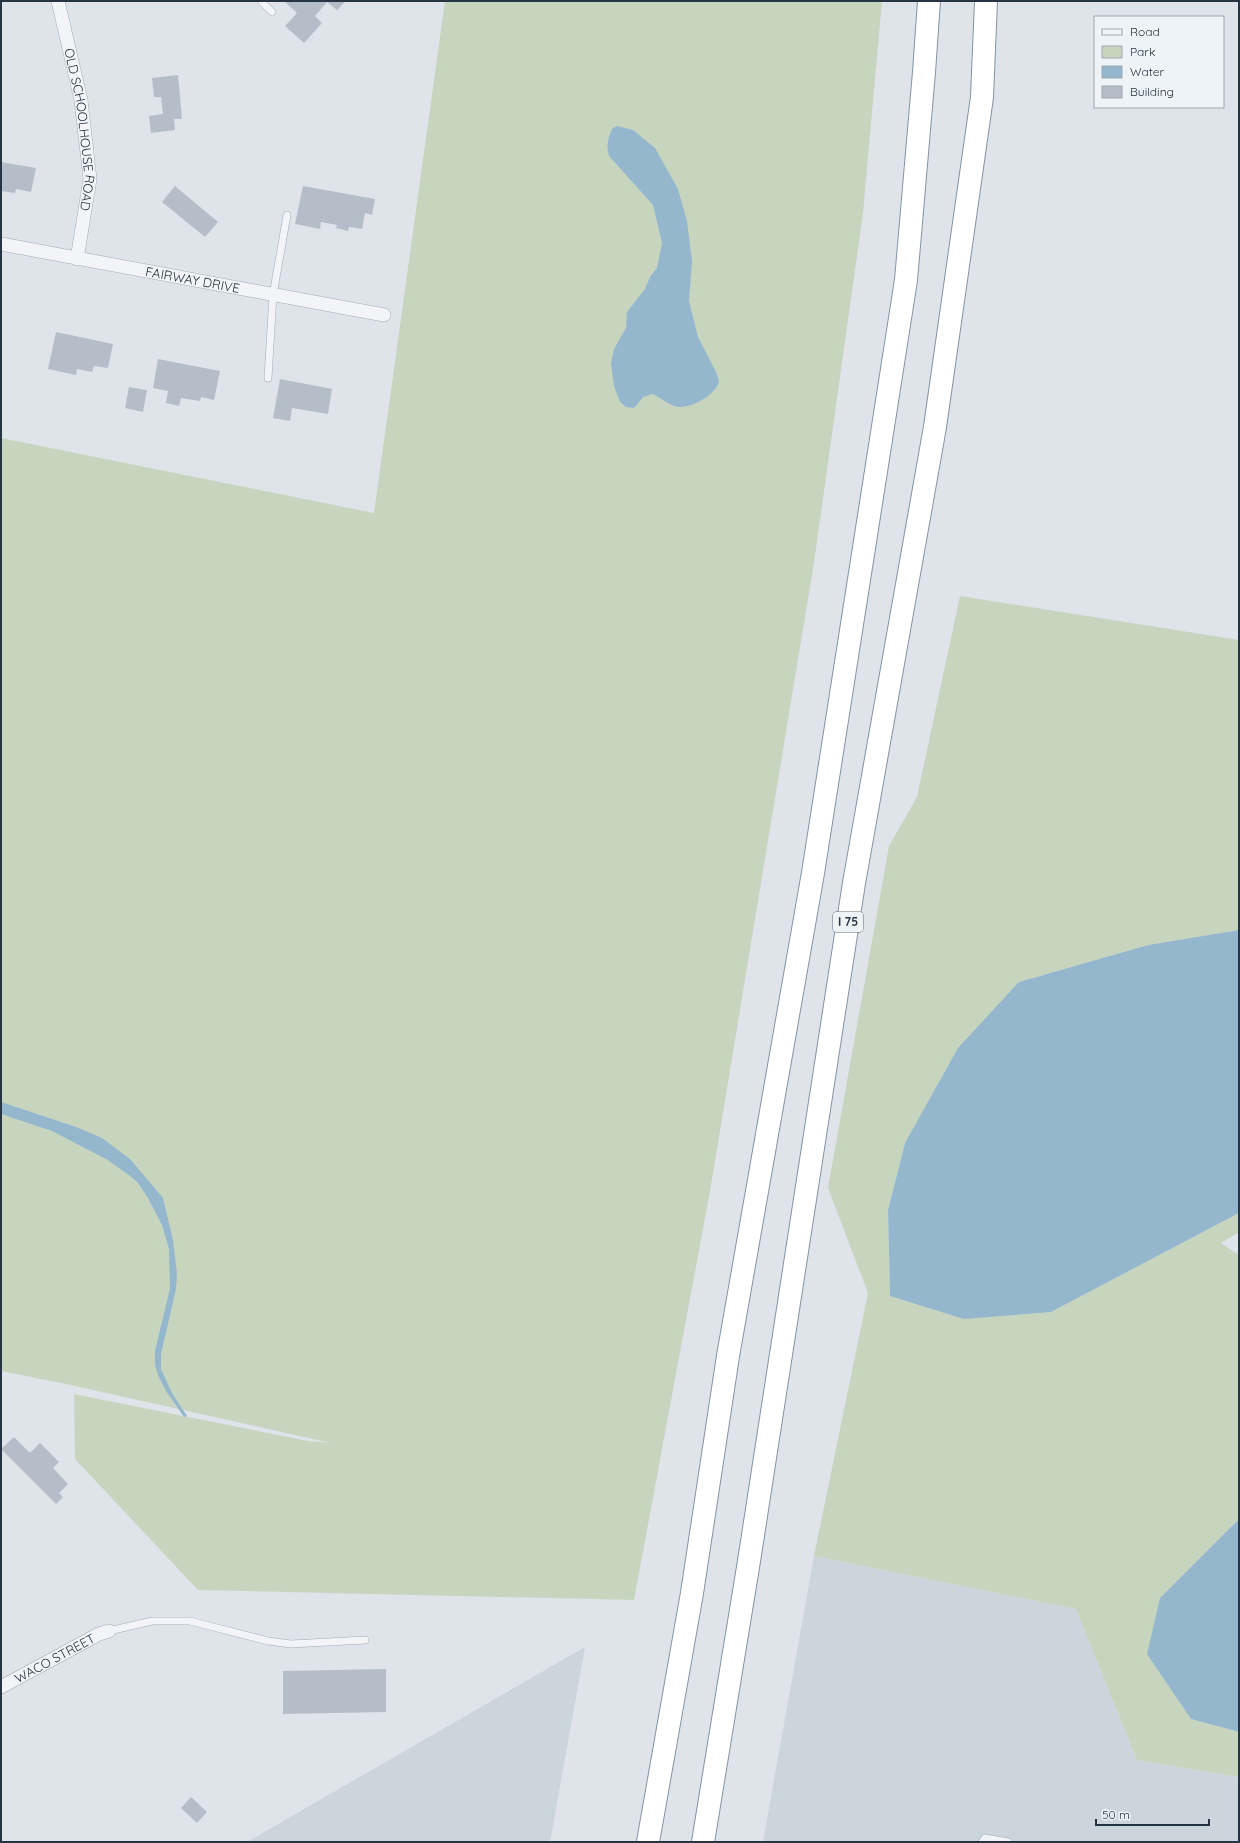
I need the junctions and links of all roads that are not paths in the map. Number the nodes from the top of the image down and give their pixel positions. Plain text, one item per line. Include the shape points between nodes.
1 (58, 1) edge
2 (261, 1) edge
3 (929, 1) edge
4 (986, 1) edge
5 (272, 12) dead end
6 (288, 216) dead end
7 (1, 244) edge
8 (77, 259) junction
9 (273, 295) junction
10 (384, 315) dead end
11 (268, 378) dead end
12 (109, 1631) joint
13 (365, 1640) dead end
14 (1, 1687) edge
15 (648, 1842) edge
16 (703, 1842) edge
17 (982, 1842) edge
18 (1008, 1842) edge

1 - 8 street, OLD SCHOOLHOUSE ROAD via 81,100 90,179
2 - 5 lane
3 - 15 highway via 906,280 814,865
4 - 16 highway, I 75 via 982,97 936,419 854,884 752,1546
6 - 9 lane
7 - 8 street, FAIRWAY DRIVE
8 - 9 street, FAIRWAY DRIVE
9 - 10 street, FAIRWAY DRIVE
9 - 11 lane
12 - 13 lane via 152,1621 190,1621 268,1641 291,1644
12 - 14 street, WACO STREET
17 - 18 lane via 985,1838

